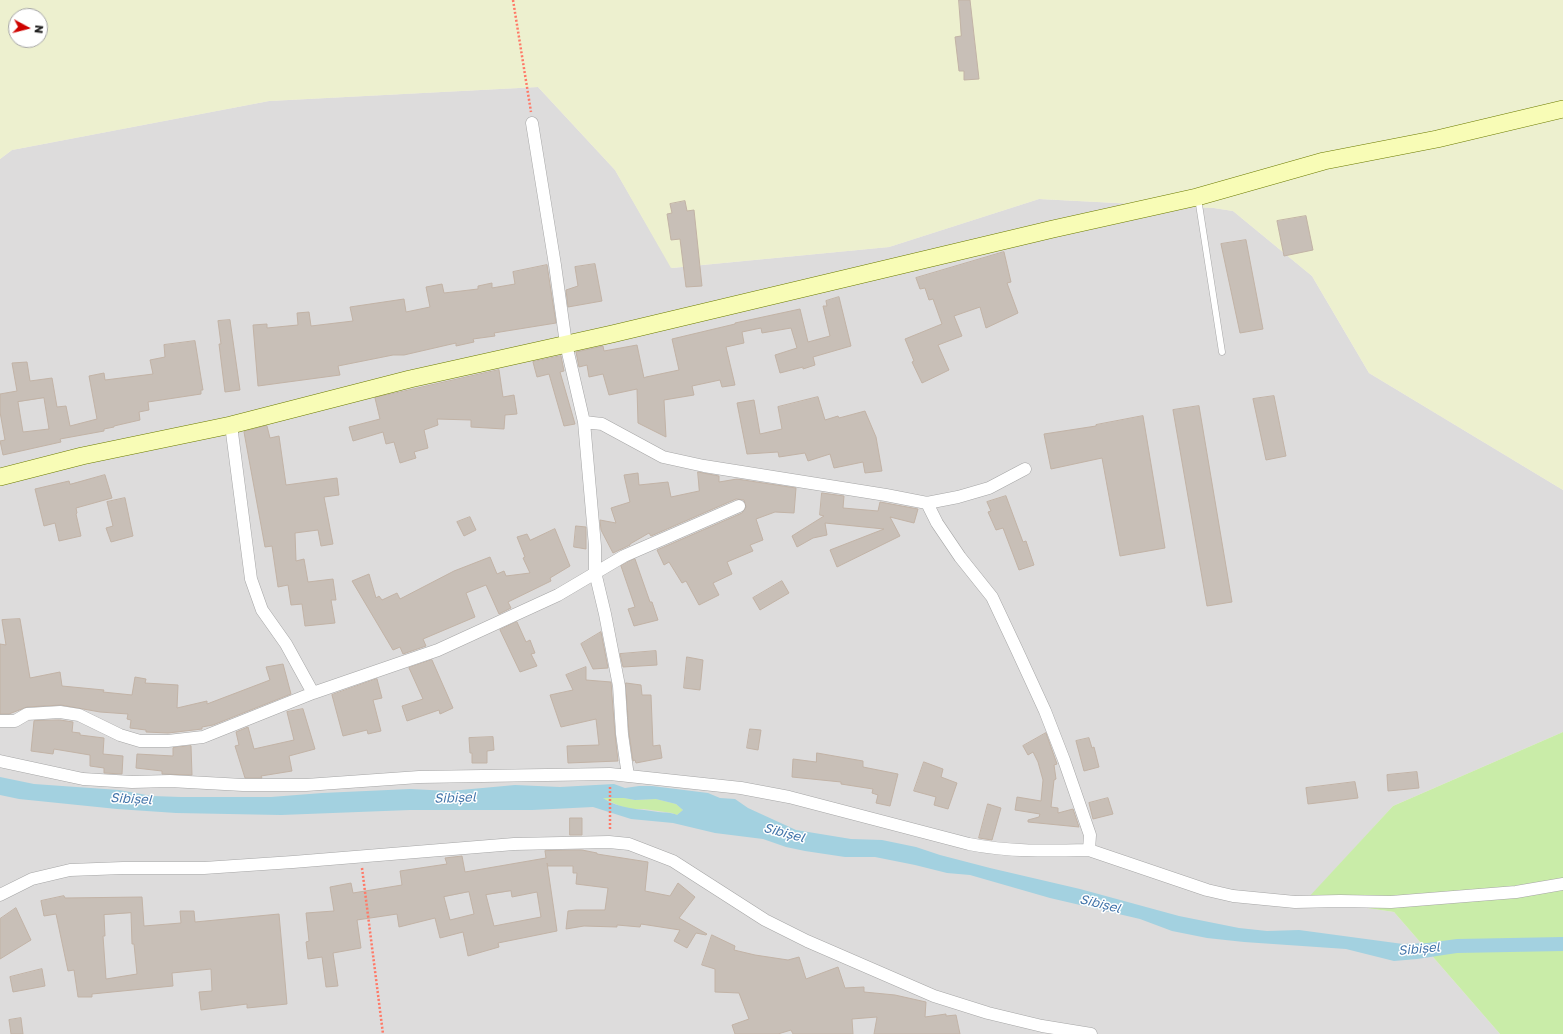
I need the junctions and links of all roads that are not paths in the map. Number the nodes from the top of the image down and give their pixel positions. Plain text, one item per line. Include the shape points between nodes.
1 (1563, 109) edge
2 (532, 123) road end
3 (1197, 197) junction
4 (566, 344) junction
5 (1222, 352) dead end
6 (584, 422) junction
7 (231, 425) junction
8 (1025, 469) dead end
9 (0, 477) edge
10 (927, 503) junction
11 (739, 506) dead end
12 (595, 572) junction
13 (313, 693) junction
14 (0, 721) edge
15 (0, 761) edge
16 (628, 776) junction
17 (1089, 850) junction
18 (1563, 884) edge
19 (0, 895) edge
20 (1091, 1034) edge

1 - 3 main road via 1437,139 1324,161
2 - 4 street
3 - 4 main road via 1046,230
3 - 5 lane
4 - 6 street
4 - 7 main road via 410,379
6 - 10 street via 602,424 663,457
6 - 12 street
7 - 9 main road via 82,456
7 - 13 street via 251,579 262,610 286,644
8 - 10 street via 989,488
10 - 17 street via 960,557 992,597 1016,648 1064,760 1090,834
11 - 12 street via 624,556
12 - 13 street via 558,595 438,650
12 - 16 street via 619,686
13 - 14 street via 203,737 168,741 140,741 120,736 79,715 60,712 28,714 15,721
15 - 16 street via 84,779 244,785 420,777 610,774
16 - 17 street via 741,788 991,848
17 - 18 street via 1207,890 1233,896 1294,902 1391,902 1516,892
19 - 20 street via 32,879 70,870 204,868 514,844 629,844 673,861 764,920 934,996 995,1015

